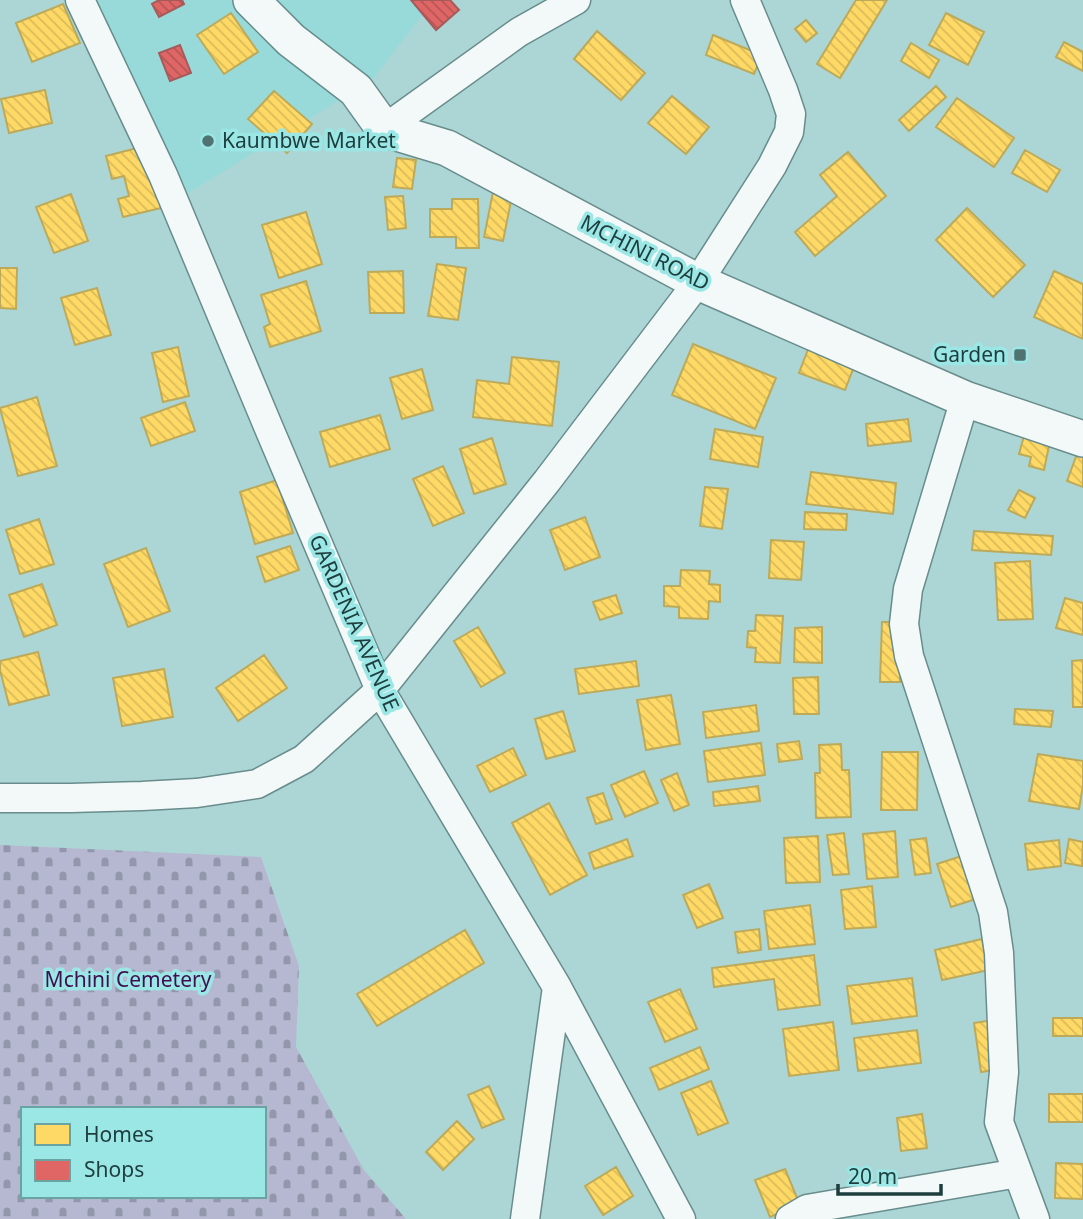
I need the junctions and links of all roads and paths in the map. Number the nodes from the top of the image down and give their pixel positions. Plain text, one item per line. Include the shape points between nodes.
1 (80, 0) edge
2 (251, 0) edge
3 (576, 0) edge
4 (745, 0) edge
5 (384, 130) junction
6 (698, 282) junction
7 (965, 399) junction
8 (1083, 439) edge
9 (380, 690) junction
10 (0, 798) edge
11 (557, 987) junction
12 (1018, 1173) junction
13 (525, 1219) edge
14 (681, 1219) edge
15 (790, 1219) edge
16 (1035, 1219) edge

1 - 9 street, GARDENIA AVENUE via 163,175
2 - 5 street via 291,40 356,90
3 - 5 street via 519,32
4 - 6 street via 783,90 791,114 789,132
5 - 6 street, MCHINI ROAD via 447,148
6 - 7 street, MCHINI ROAD
6 - 9 street
7 - 8 street, MCHINI ROAD
7 - 12 street via 908,589 904,624 909,656 993,912 1004,1072 999,1122
9 - 10 street via 304,759 257,784 142,796
9 - 11 street, GARDENIA AVENUE
11 - 13 street
11 - 14 street, GARDENIA AVENUE
12 - 15 street via 807,1209
12 - 16 street

